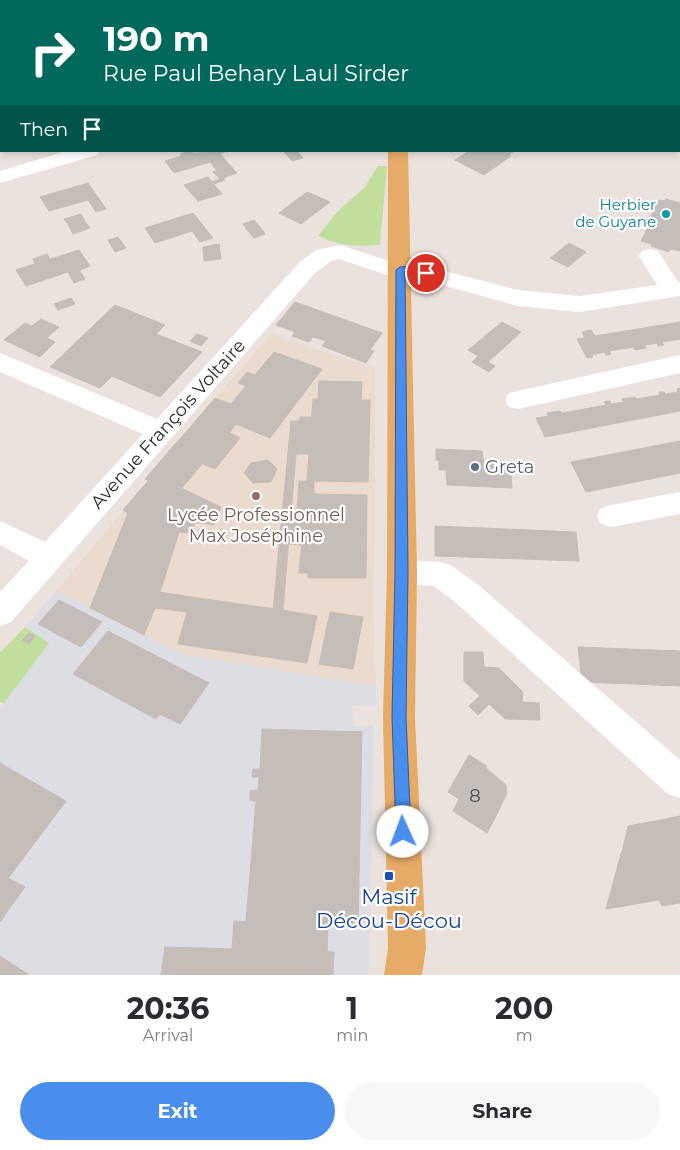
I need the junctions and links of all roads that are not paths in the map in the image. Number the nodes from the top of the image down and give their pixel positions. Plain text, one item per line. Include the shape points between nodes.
1 (87, 152) edge
2 (398, 152) edge
3 (0, 177) edge
4 (400, 256) junction
5 (650, 256) dead end
6 (676, 290) edge
7 (0, 362) edge
8 (680, 364) edge
9 (518, 400) dead end
10 (162, 431) junction
11 (680, 503) edge
12 (611, 516) dead end
13 (1, 535) edge
14 (50, 558) junction
15 (402, 572) junction
16 (0, 614) edge
17 (680, 782) edge
18 (412, 966) edge

1 - 3 street
2 - 4 main road
4 - 6 street, Avenue François Voltaire via 410,269 518,298 580,304
4 - 10 street, Avenue François Voltaire via 390,269 347,253 332,252 310,264
4 - 15 main road
5 - 6 street
7 - 10 street
8 - 9 street
10 - 14 street, Avenue François Voltaire
11 - 12 street
13 - 14 street
14 - 16 street, Avenue François Voltaire
15 - 17 street via 440,574
15 - 18 main road via 399,717

